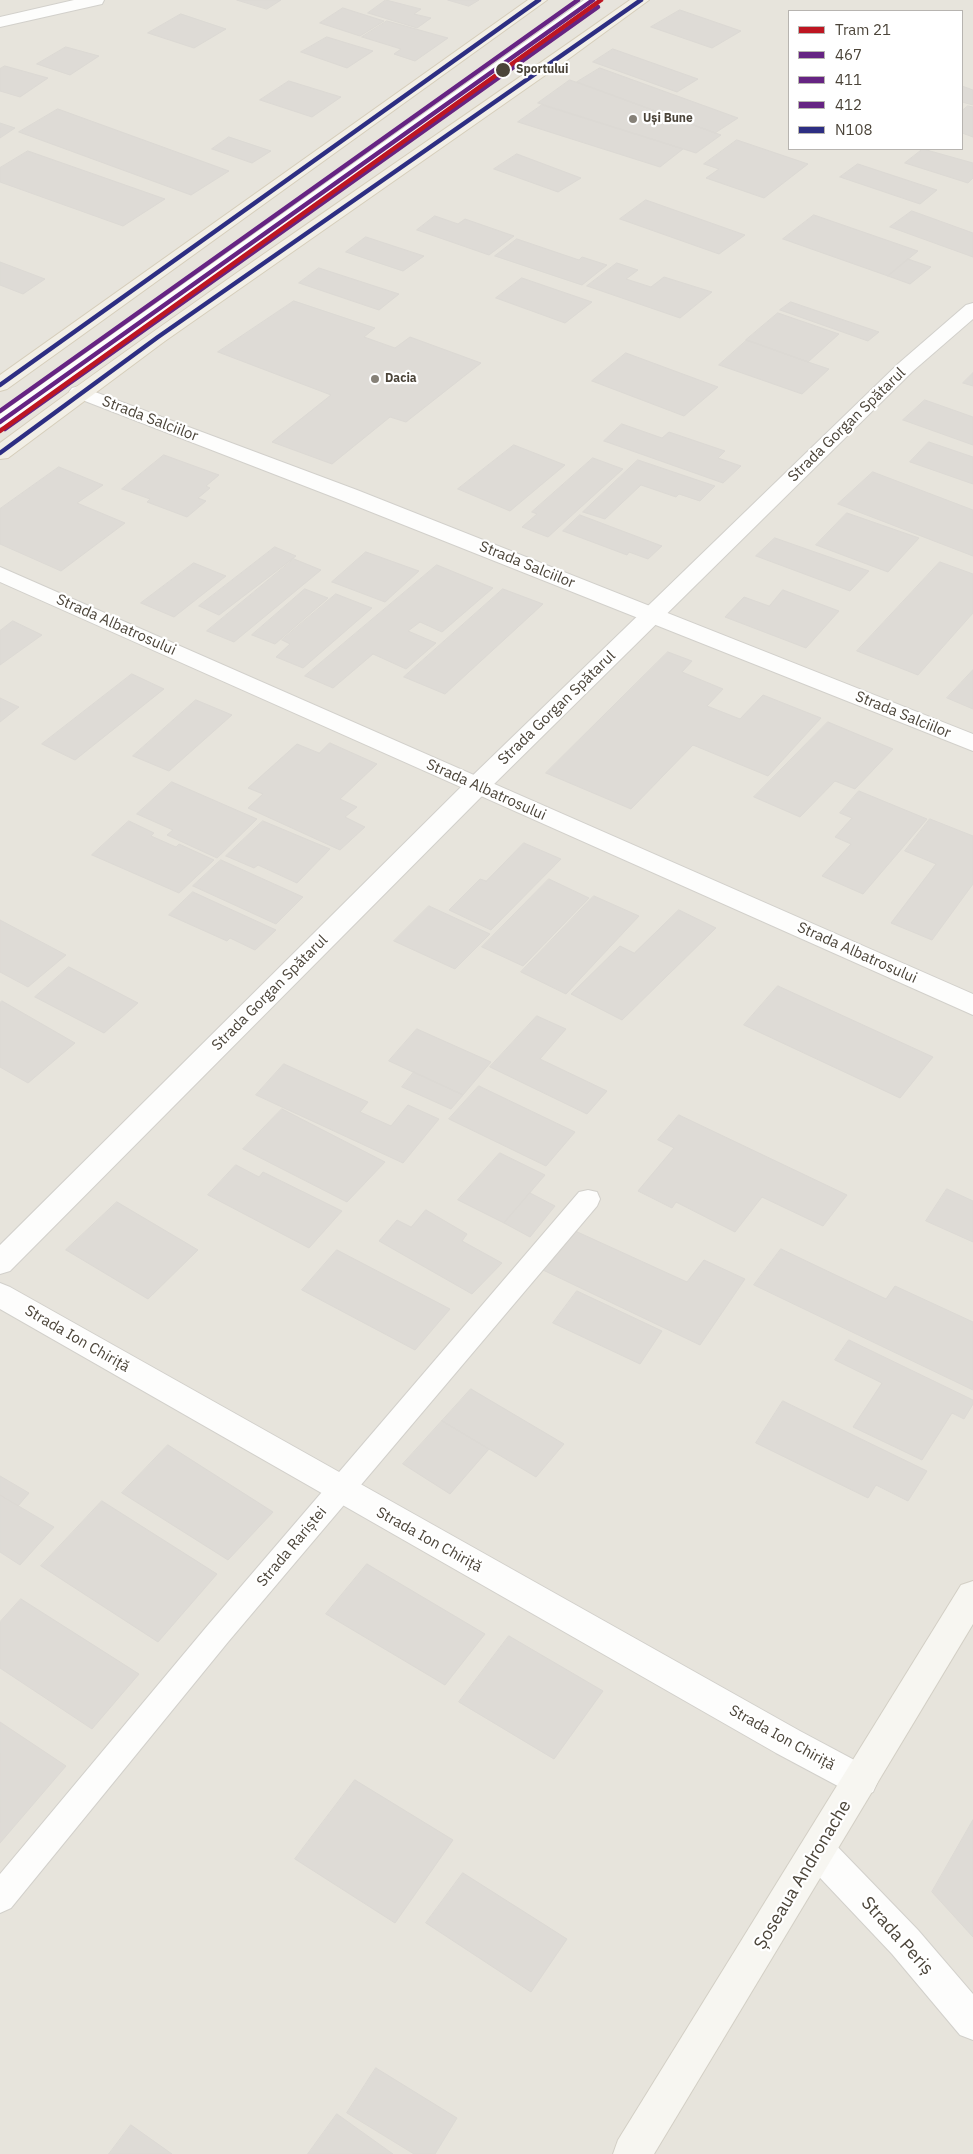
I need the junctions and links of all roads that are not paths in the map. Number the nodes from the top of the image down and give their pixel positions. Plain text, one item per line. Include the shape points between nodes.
1 (39, 0) edge
2 (96, 0) edge
3 (539, 0) edge
4 (593, 0) edge
5 (641, 0) edge
6 (1, 22) edge
7 (973, 309) edge
8 (0, 385) edge
9 (79, 392) junction
10 (0, 422) edge
11 (0, 453) edge
12 (0, 574) edge
13 (652, 615) junction
14 (973, 743) edge
15 (477, 786) junction
16 (973, 1004) edge
17 (588, 1199) dead end
18 (0, 1263) edge
19 (0, 1295) edge
20 (340, 1489) junction
21 (973, 1595) edge
22 (861, 1781) junction
23 (818, 1851) junction
24 (0, 1898) edge
25 (973, 2022) edge
26 (632, 2154) edge

1 - 6 street
2 - 6 street
3 - 8 main road via 393,101
4 - 10 lane
5 - 9 main road
7 - 13 street, Strada Gorgan Spătarul via 906,368
9 - 11 main road
9 - 13 street, Strada Salciilor
12 - 15 street, Strada Albatrosului
13 - 14 street, Strada Salciilor
13 - 15 street, Strada Gorgan Spătarul
15 - 16 street, Strada Albatrosului
15 - 18 street, Strada Gorgan Spătarul
17 - 20 lane, Strada Rariștei
19 - 20 street, Strada Ion Chiriță
20 - 22 street, Strada Ion Chiriță
20 - 24 lane, Strada Rariștei via 73,1806
21 - 22 main road, Șoseaua Andronache
22 - 23 main road, Șoseaua Andronache
23 - 25 street, Strada Periș via 905,1942
23 - 26 main road, Șoseaua Andronache

